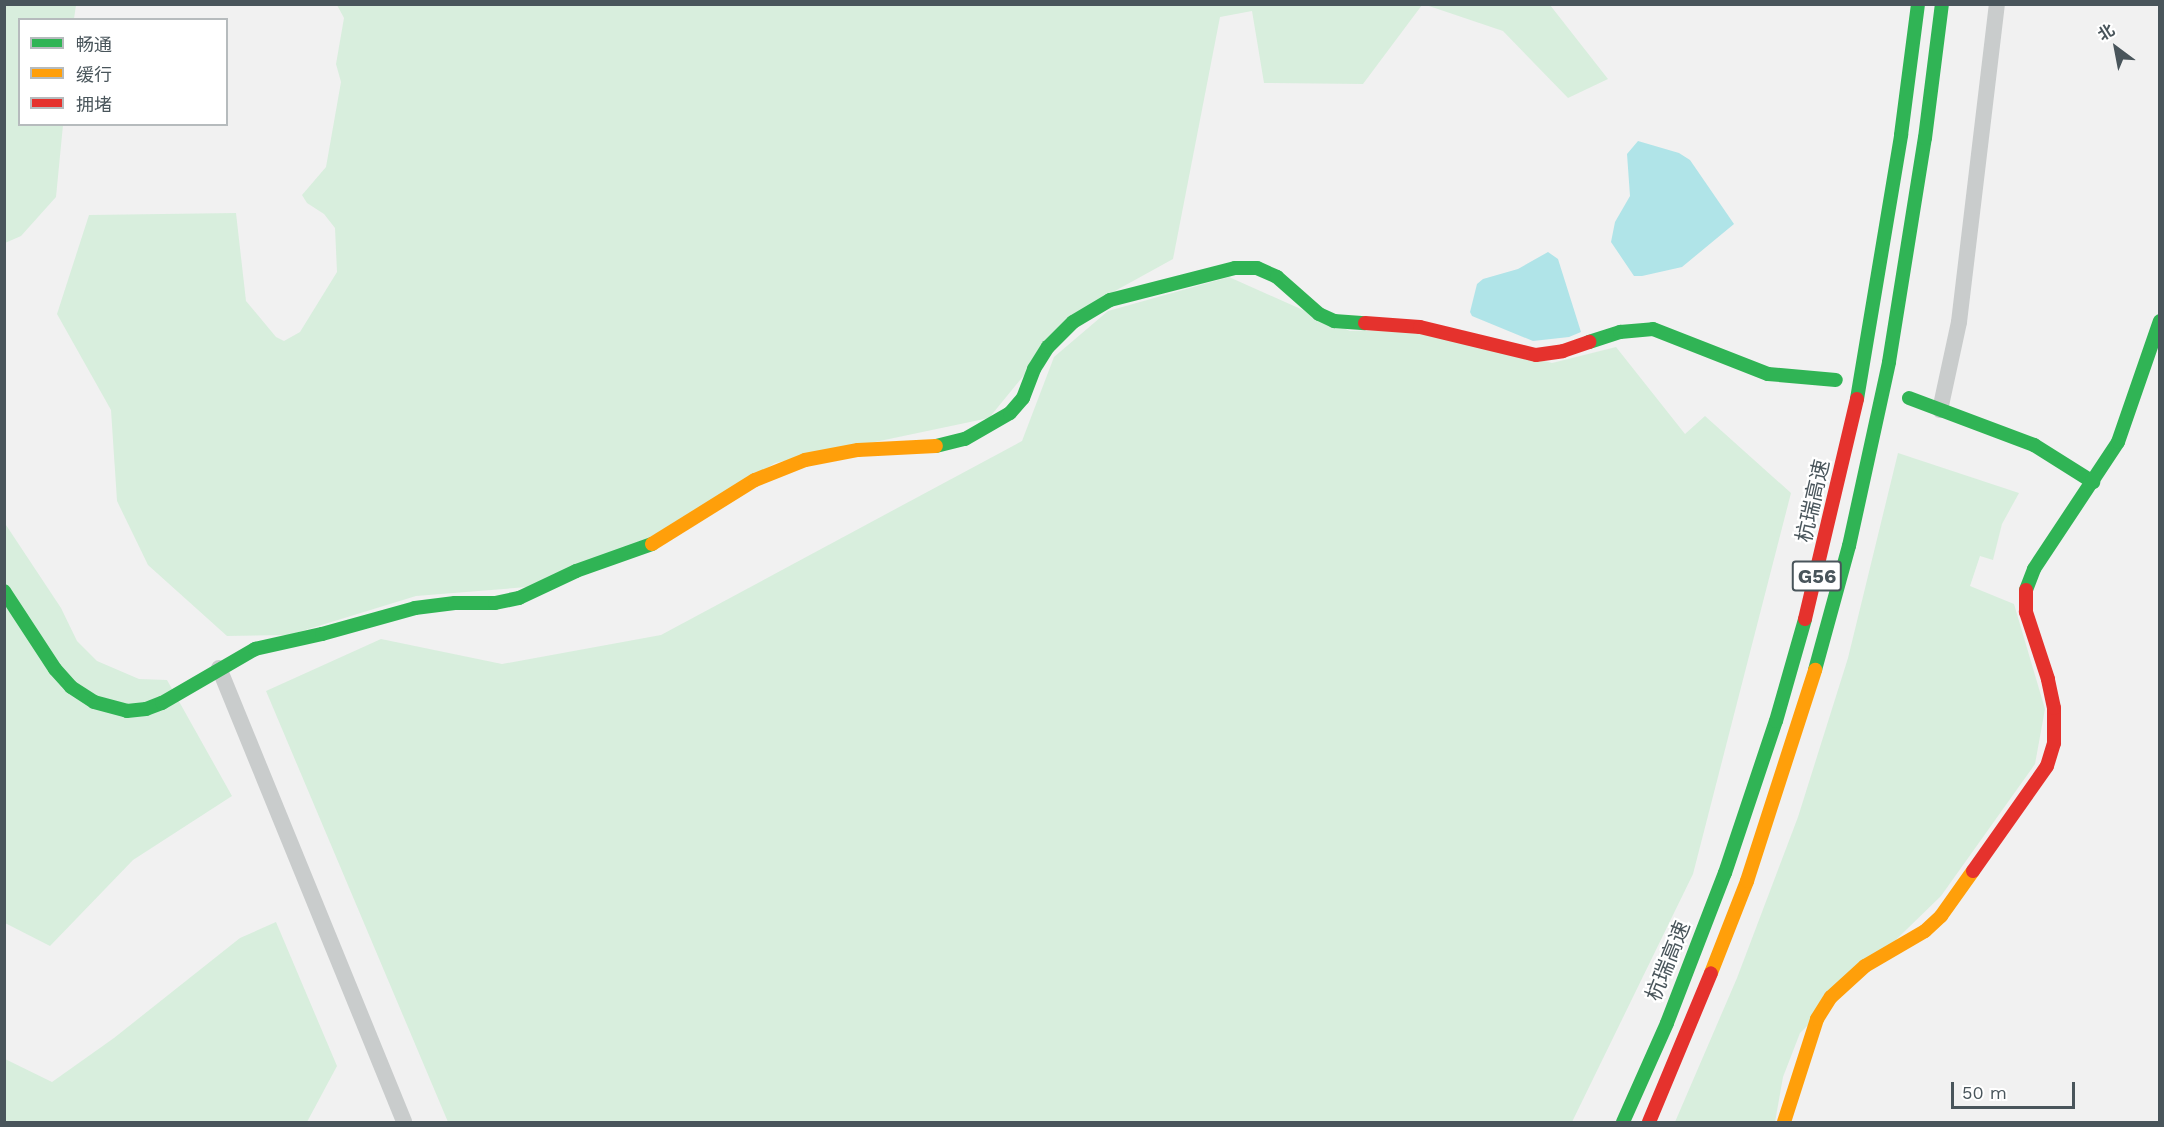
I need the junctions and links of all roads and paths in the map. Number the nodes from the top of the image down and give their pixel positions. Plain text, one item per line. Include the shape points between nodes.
1 (1918, 4) edge
2 (1942, 4) edge
3 (1997, 4) edge
4 (2160, 321) edge
5 (1836, 380) dead end
6 (1909, 398) dead end
7 (1940, 410) junction
8 (2093, 482) junction
9 (4, 591) edge
10 (219, 668) junction
11 (404, 1122) edge
12 (1623, 1122) edge
13 (1649, 1122) edge
14 (1784, 1122) edge

1 - 12 main road, 杭瑞高速 / G56 via 1900,146 1865,358 1811,597 1776,721 1725,873
2 - 13 main road, G56 via 1889,362 1828,626 1747,881
3 - 7 street via 1959,322
4 - 8 main road via 2118,442
5 - 10 main road via 1768,374 1653,329 1620,332 1563,351 1536,355 1420,327 1334,321 1319,314 1268,272 1235,268 1110,300 1091,310 1048,347 1023,398 1010,413 965,439 934,446 858,450 805,460 755,480 657,542 576,571 519,598 495,603 437,604 393,613 255,649
6 - 7 main road
7 - 8 main road via 2034,445
8 - 14 main road via 2034,569 2026,590 2025,612 2054,708 2054,743 2048,766 1941,916 1925,931 1865,966 1831,997 1817,1018
9 - 10 main road via 62,678 80,694 109,707 127,711 146,709
10 - 11 street

